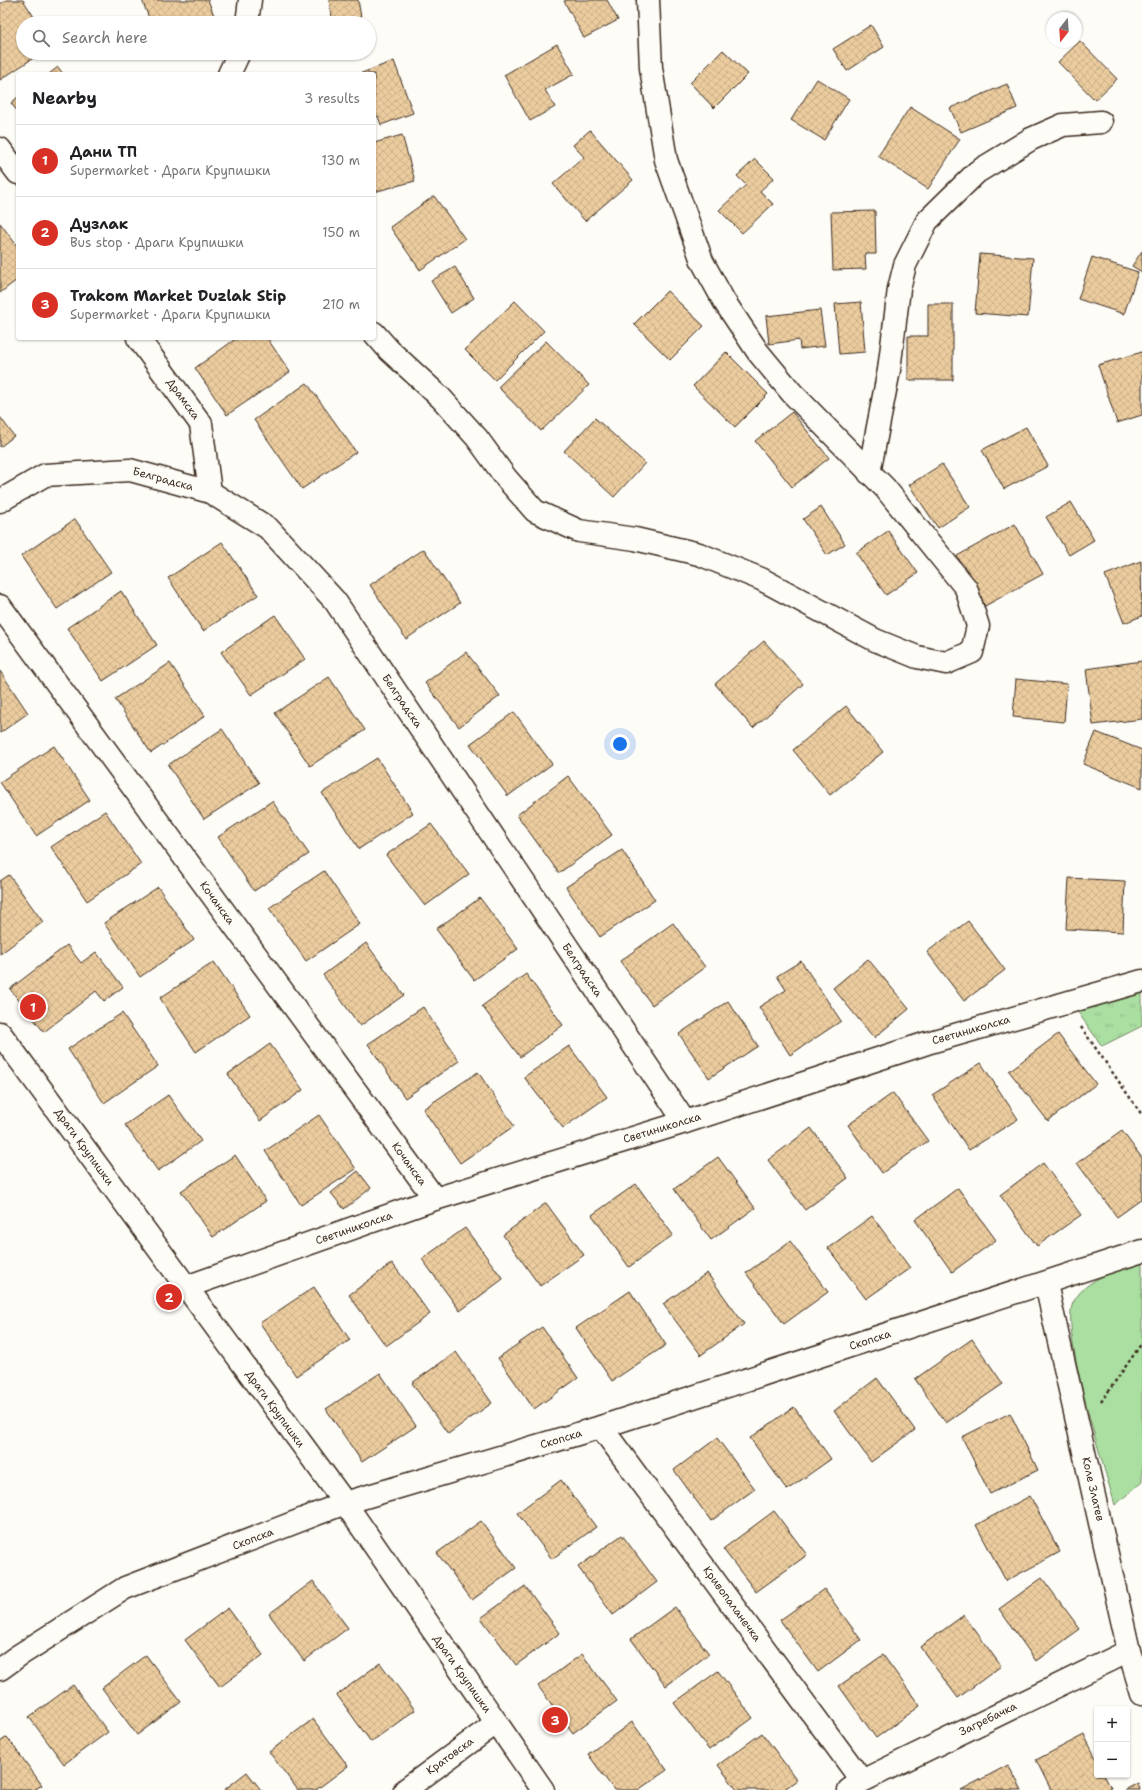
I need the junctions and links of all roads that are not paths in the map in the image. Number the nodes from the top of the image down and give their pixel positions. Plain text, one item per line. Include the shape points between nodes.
1 (250, 0) edge
2 (648, 0) edge
3 (248, 16) edge
4 (236, 60) edge
5 (230, 72) edge
6 (1101, 122) dead end
7 (0, 149) edge
8 (16, 170) edge
9 (376, 335) edge
10 (139, 340) edge
11 (869, 473) junction
12 (210, 492) junction
13 (0, 501) edge
14 (0, 606) edge
15 (1142, 981) edge
16 (0, 1033) edge
17 (684, 1122) junction
18 (435, 1199) junction
19 (1142, 1251) edge
20 (1046, 1284) junction
21 (186, 1287) junction
22 (601, 1427) junction
23 (345, 1503) junction
24 (1129, 1651) junction
25 (0, 1670) edge
26 (1142, 1694) edge
27 (496, 1723) junction
28 (856, 1785) edge
29 (405, 1790) edge
30 (543, 1790) edge

1 - 3 street
2 - 11 street via 651,68 666,160 702,261 724,302 758,352 792,393
4 - 5 street
6 - 11 street via 1063,125 1031,139 977,172 927,221 905,265 899,289 889,370
7 - 8 street
9 - 11 street via 442,398 535,511 579,531 635,539 700,554 761,579 875,640 917,657 946,663 972,652 978,626 966,588
10 - 12 street, Драмска via 201,424
12 - 13 street, Белградска via 130,470 45,476
12 - 17 street, Белградска via 268,528 335,601
14 - 18 street, Кочанска
15 - 17 street, Светиниколска via 927,1043
16 - 21 street, Драги Крупишки
17 - 18 street, Светиниколска
18 - 21 street, Светиниколска
19 - 20 street, Скопска
20 - 22 street, Скопска
20 - 24 street, Коле Златев
21 - 23 street, Драги Крупишки
22 - 23 street, Скопска
22 - 28 street, Кривопаланечка
23 - 25 street, Скопска via 125,1588
23 - 27 street, Драги Крупишки
24 - 26 street, Коле Златев
24 - 28 street, Загребачка
27 - 29 street, Кратовска
27 - 30 street, Драги Крупишки

